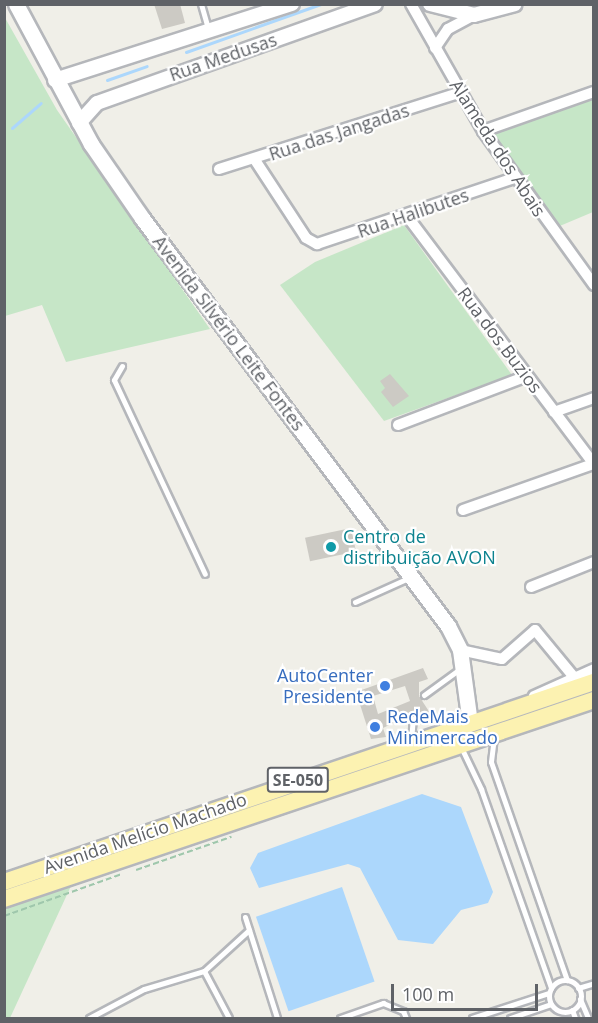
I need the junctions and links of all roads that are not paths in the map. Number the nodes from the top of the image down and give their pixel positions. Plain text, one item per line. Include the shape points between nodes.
1 (16, 4) edge
2 (201, 4) edge
3 (292, 4) edge
4 (375, 4) edge
5 (411, 4) edge
6 (430, 4) edge
7 (515, 4) edge
8 (474, 15) junction
9 (210, 33) junction
10 (173, 47) junction
11 (435, 48) junction
12 (182, 71) junction
13 (55, 80) junction
14 (594, 92) edge
15 (459, 93) junction
16 (79, 123) junction
17 (483, 131) junction
18 (255, 160) junction
19 (219, 169) dead end
20 (514, 178) junction
21 (407, 216) junction
22 (594, 285) edge
23 (122, 366) dead end
24 (527, 376) junction
25 (594, 398) edge
26 (554, 412) junction
27 (398, 425) dead end
28 (593, 464) edge
29 (463, 510) dead end
30 (594, 562) edge
31 (205, 574) dead end
32 (412, 577) junction
33 (531, 587) dead end
34 (355, 602) dead end
35 (460, 650) junction
36 (462, 668) junction
37 (594, 669) edge
38 (573, 676) junction
39 (594, 681) edge
40 (424, 695) dead end
41 (594, 700) edge
42 (506, 710) junction
43 (412, 719) dead end
44 (470, 723) junction
45 (495, 733) junction
46 (411, 742) junction
47 (460, 745) junction
48 (4, 882) edge
49 (4, 898) edge
50 (245, 917) dead end
51 (249, 930) junction
52 (204, 971) junction
53 (567, 980) junction
54 (594, 983) edge
55 (578, 988) junction
56 (550, 990) junction
57 (580, 999) junction
58 (552, 1004) junction
59 (572, 1010) junction
60 (480, 1017) edge
61 (89, 1018) edge
62 (229, 1018) edge
63 (278, 1018) edge
64 (340, 1018) edge
65 (406, 1018) edge
66 (472, 1018) edge
67 (510, 1018) edge
68 (575, 1018) edge
69 (588, 1018) edge

1 - 13 main road, Avenida Silvério Leite Fontes
2 - 9 lane
3 - 9 street
4 - 12 street, Rua Medusas
5 - 11 street, Alameda dos Abais
6 - 8 street
7 - 8 street
8 - 11 street via 448,29
9 - 10 street
10 - 12 street
10 - 13 street
11 - 15 street, Alameda dos Abais
12 - 16 street, Rua Medusas via 97,104
13 - 16 main road, Avenida Silvério Leite Fontes
14 - 17 street
15 - 17 street, Alameda dos Abais
15 - 18 street, Rua das Jangadas
16 - 32 main road, Avenida Silvério Leite Fontes via 142,218
17 - 20 street, Alameda dos Abais
18 - 19 street, Rua das Jangadas
18 - 21 street, Rua Halibutes via 312,243
20 - 21 street, Rua Halibutes
20 - 22 street, Alameda dos Abais
21 - 24 street, Rua dos Buzios
23 - 31 lane via 114,380
24 - 26 street, Rua dos Buzios
24 - 27 street
25 - 26 street
26 - 28 street, Rua dos Buzios
28 - 29 street
30 - 33 street
32 - 34 lane
32 - 35 main road, Avenida Silvério Leite Fontes
35 - 36 main road
35 - 38 street via 502,659 536,630
36 - 40 lane via 445,675
36 - 44 main road
37 - 38 street
38 - 42 street
39 - 42 main road, Avenida Melício Machado / SE-050
41 - 45 main road, Avenida Melício Machado / SE-050
42 - 44 main road, Avenida Melício Machado / SE-050
43 - 46 lane
44 - 46 main road, Avenida Melício Machado / SE-050
45 - 47 main road, Avenida Melício Machado / SE-050
45 - 53 lane via 491,762
46 - 48 main road, Avenida Melício Machado / SE-050
47 - 49 main road, Avenida Melício Machado / SE-050
47 - 56 lane via 481,789
50 - 51 lane
51 - 52 lane
51 - 63 lane
52 - 61 lane via 144,989
52 - 62 lane
53 - 55 lane
53 - 56 lane
54 - 55 lane
55 - 57 lane
56 - 58 lane
56 - 60 lane
57 - 59 lane
57 - 69 lane
58 - 59 lane via 561,1011
58 - 67 lane
59 - 68 lane
60 - 66 lane
64 - 65 lane via 383,1003 403,1011

